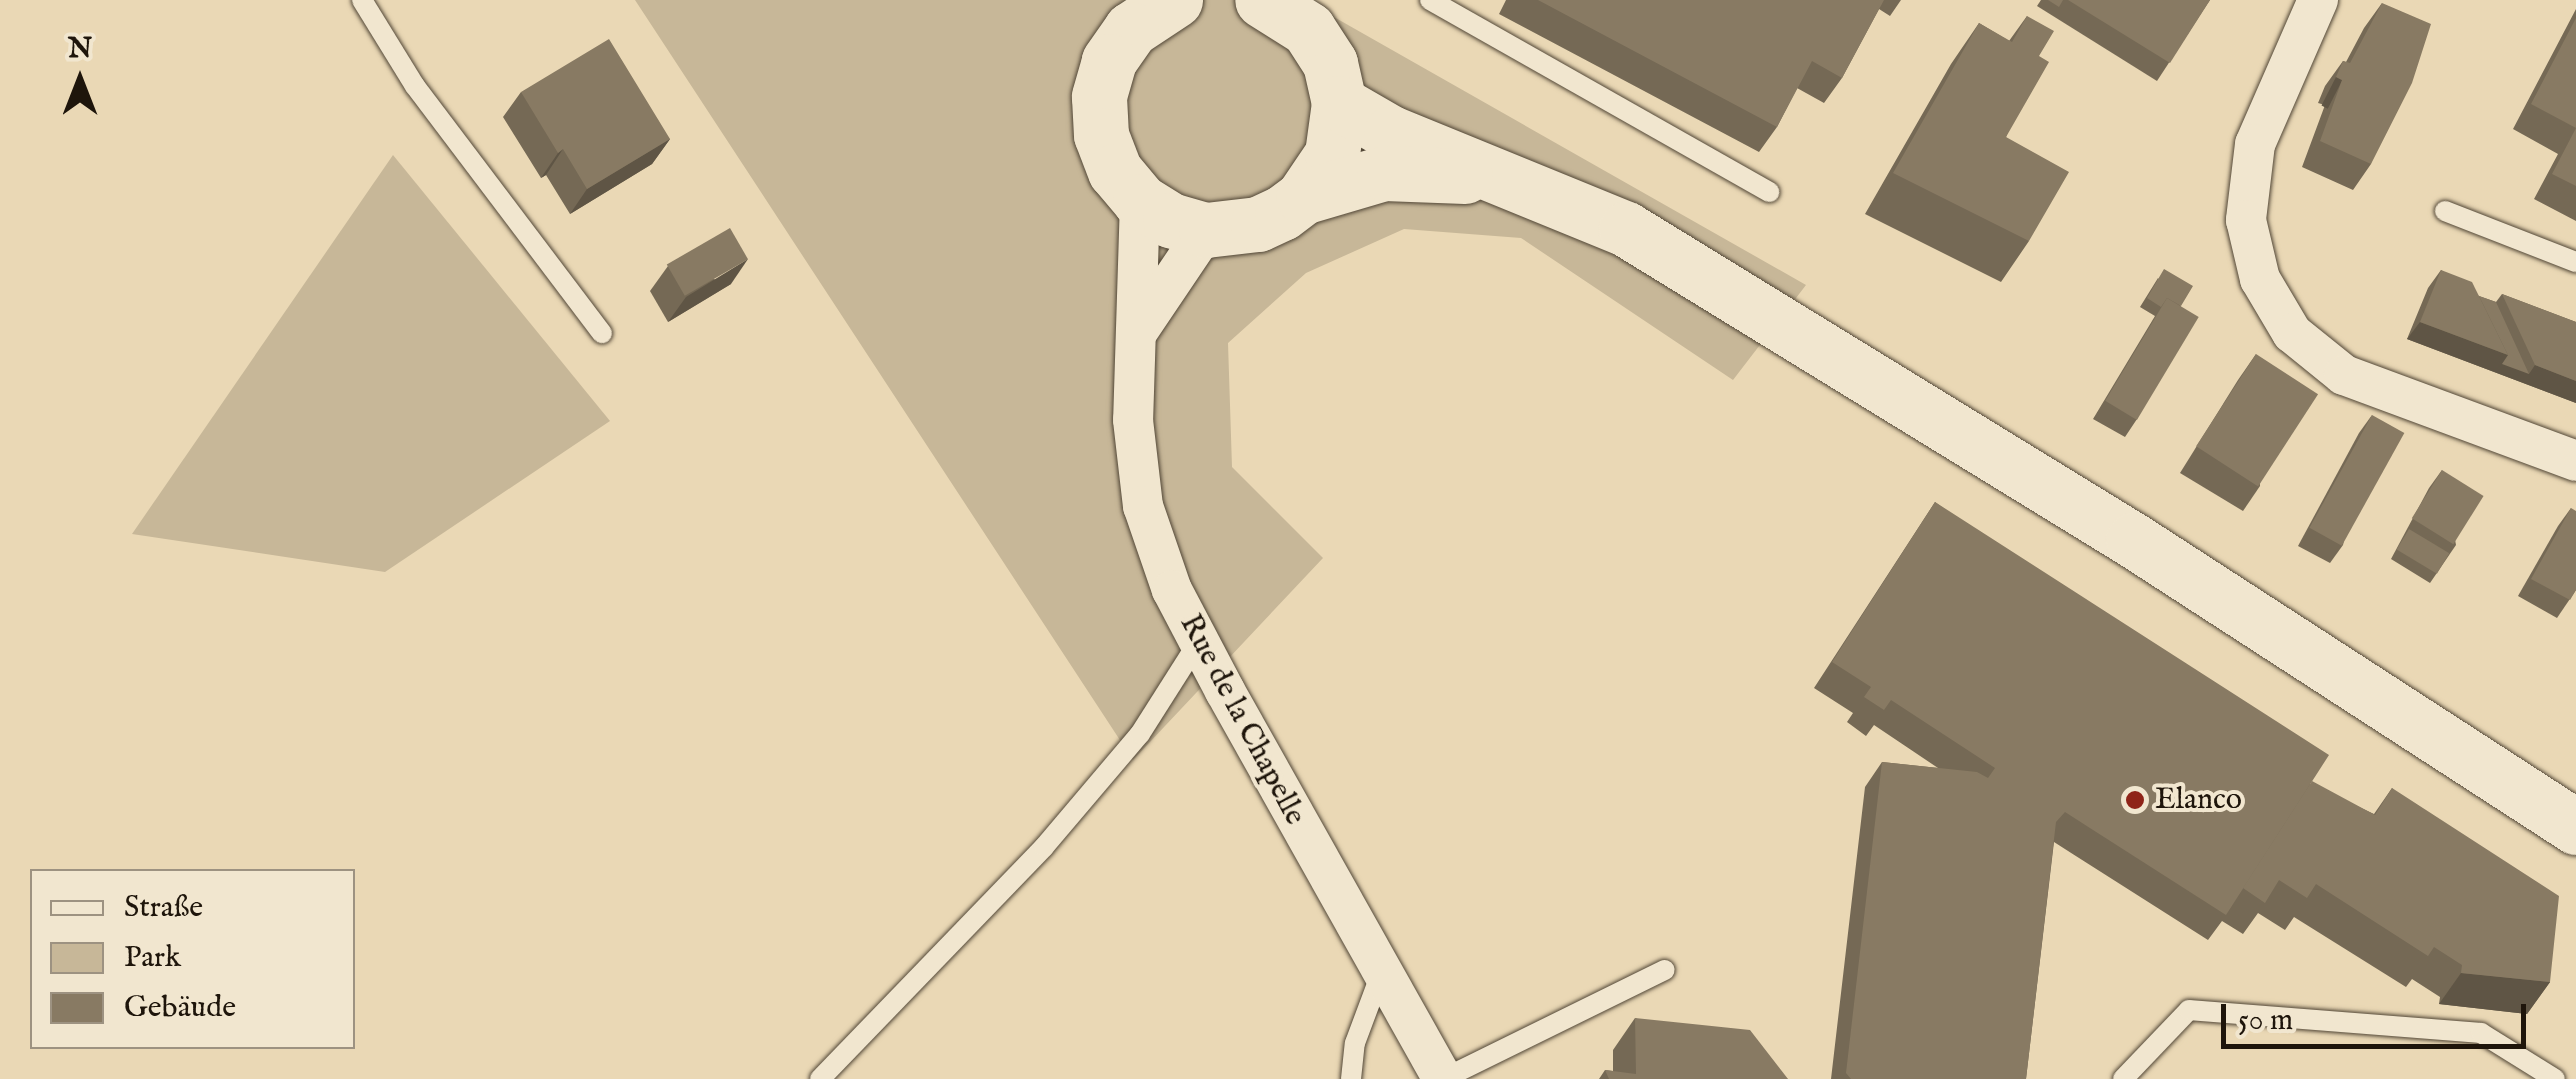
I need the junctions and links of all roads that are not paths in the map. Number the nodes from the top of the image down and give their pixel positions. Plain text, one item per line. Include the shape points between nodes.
1 (362, 0) edge
2 (1430, 0) edge
3 (2318, 0) edge
4 (1275, 2) edge
5 (1138, 10) edge
6 (1339, 103) junction
7 (1504, 177) junction
8 (1770, 192) dead end
9 (1303, 196) junction
10 (1140, 201) junction
11 (2445, 211) dead end
12 (1206, 230) junction
13 (2576, 262) edge
14 (1138, 331) junction
15 (602, 333) dead end
16 (2576, 460) edge
17 (1199, 641) junction
18 (2576, 827) edge
19 (1665, 970) dead end
20 (1380, 976) junction
21 (820, 1079) edge
22 (1352, 1079) edge
23 (1443, 1079) edge
24 (2123, 1079) edge
25 (2555, 1079) edge

1 - 15 lane via 416,86
2 - 8 lane
3 - 16 street via 2255,144 2246,220 2260,279 2292,333 2344,375
4 - 6 main road via 1308,29 1330,63
5 - 10 main road via 1104,79 1101,136 1115,172
6 - 7 main road via 1391,133
6 - 9 main road via 1332,154
7 - 9 main road via 1384,174
7 - 18 main road via 1626,229 2133,540
9 - 12 main road via 1258,224
10 - 12 main road via 1170,220
10 - 14 street, Rue de la Chapelle
11 - 13 lane
12 - 14 street
14 - 17 street, Rue de la Chapelle via 1132,420 1143,506 1172,590
17 - 20 street, Rue de la Chapelle
17 - 21 lane via 1140,734 1044,847
19 - 23 lane
20 - 22 lane via 1355,1043
20 - 23 street, Rue de la Chapelle
24 - 25 lane via 2189,1010 2481,1033

